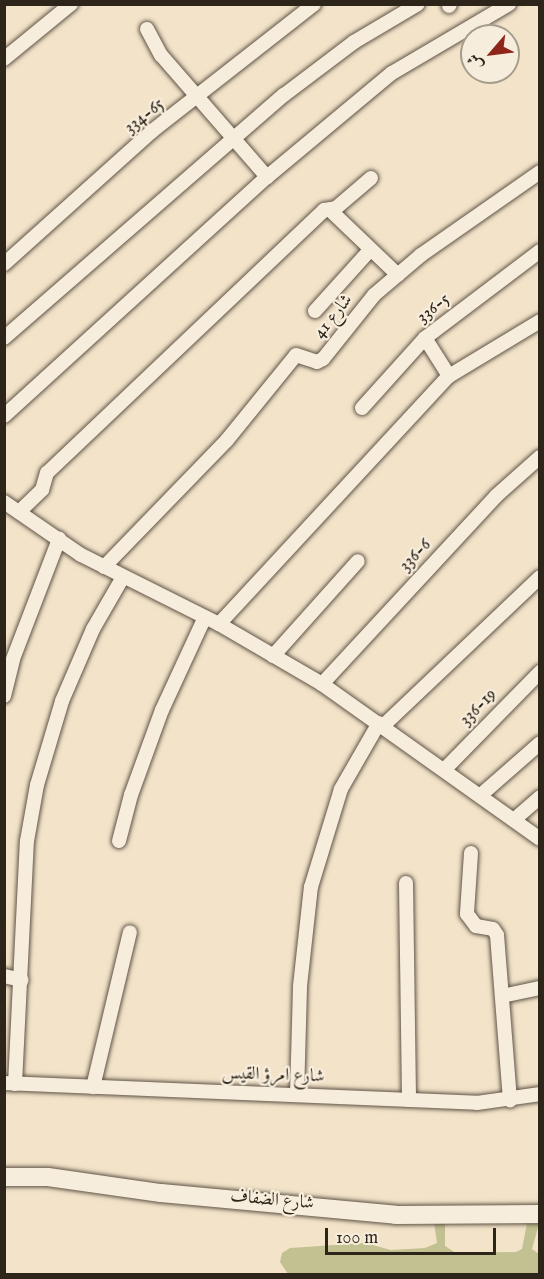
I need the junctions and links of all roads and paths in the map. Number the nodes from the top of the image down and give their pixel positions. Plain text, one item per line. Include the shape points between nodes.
1 (71, 4) edge
2 (314, 4) edge
3 (418, 4) edge
4 (509, 4) edge
5 (147, 29) dead end
6 (4, 59) edge
7 (196, 99) junction
8 (233, 139) junction
9 (540, 172) edge
10 (267, 177) junction
11 (371, 178) dead end
12 (330, 210) junction
13 (370, 250) junction
14 (540, 251) edge
15 (4, 264) edge
16 (398, 275) junction
17 (315, 311) dead end
18 (540, 321) edge
19 (4, 338) edge
20 (425, 338) junction
21 (449, 376) junction
22 (362, 408) dead end
23 (4, 416) edge
24 (540, 457) edge
25 (4, 502) edge
26 (19, 512) junction
27 (58, 539) junction
28 (358, 561) dead end
29 (104, 567) junction
30 (123, 577) junction
31 (540, 577) edge
32 (205, 617) junction
33 (219, 624) junction
34 (273, 656) junction
35 (540, 672) edge
36 (322, 684) junction
37 (4, 696) edge
38 (381, 725) junction
39 (540, 743) edge
40 (445, 769) junction
41 (482, 794) junction
42 (540, 796) edge
43 (516, 818) junction
44 (540, 838) edge
45 (119, 841) dead end
46 (471, 853) dead end
47 (406, 883) dead end
48 (130, 932) dead end
49 (4, 976) edge
50 (22, 980) junction
51 (540, 988) edge
52 (502, 996) junction
53 (10, 1083) edge
54 (93, 1087) junction
55 (540, 1094) edge
56 (297, 1095) junction
57 (409, 1100) junction
58 (510, 1100) junction
59 (4, 1177) edge
60 (540, 1214) edge

1 - 6 street
2 - 7 street, 334-65
3 - 8 street via 315,70
4 - 10 street via 392,73
5 - 7 street via 160,55
7 - 8 street
7 - 15 street, 334-65 via 151,132
8 - 10 street
8 - 19 street
9 - 16 street, شارع 41
10 - 23 street
11 - 12 street
12 - 13 street
12 - 26 street via 324,210 47,473 42,490
13 - 16 street
13 - 17 street
14 - 20 street, 336-5
16 - 29 street, شارع 41 via 374,296 323,359 317,362 296,355 227,440
18 - 21 street
20 - 21 street
20 - 22 street, 336-5
21 - 33 street
24 - 36 street, 336-6 via 496,496
25 - 26 street
26 - 27 street
27 - 29 street
27 - 37 street via 13,659
28 - 34 street
29 - 30 street
30 - 32 street
30 - 50 street via 93,629 62,701 37,784 27,841
31 - 38 street
32 - 33 street
32 - 45 street via 162,710
33 - 34 street
34 - 36 street
35 - 40 street, 336-19
36 - 38 street
38 - 40 street
38 - 56 street via 341,789 311,887 300,986
39 - 41 street
40 - 41 street
41 - 43 street
42 - 43 street
43 - 44 street
46 - 52 street via 467,914 476,926 493,929 497,935
47 - 57 street
48 - 54 street
49 - 50 street
50 - 53 street
51 - 52 street
52 - 58 street
53 - 54 street, شارع امرؤ القيس
54 - 56 street, شارع امرؤ القيس
55 - 58 street, شارع امرؤ القيس
56 - 57 street, شارع امرؤ القيس
57 - 58 street, شارع امرؤ القيس
59 - 60 street, شارع الضفاف via 48,1177 161,1193 396,1215

